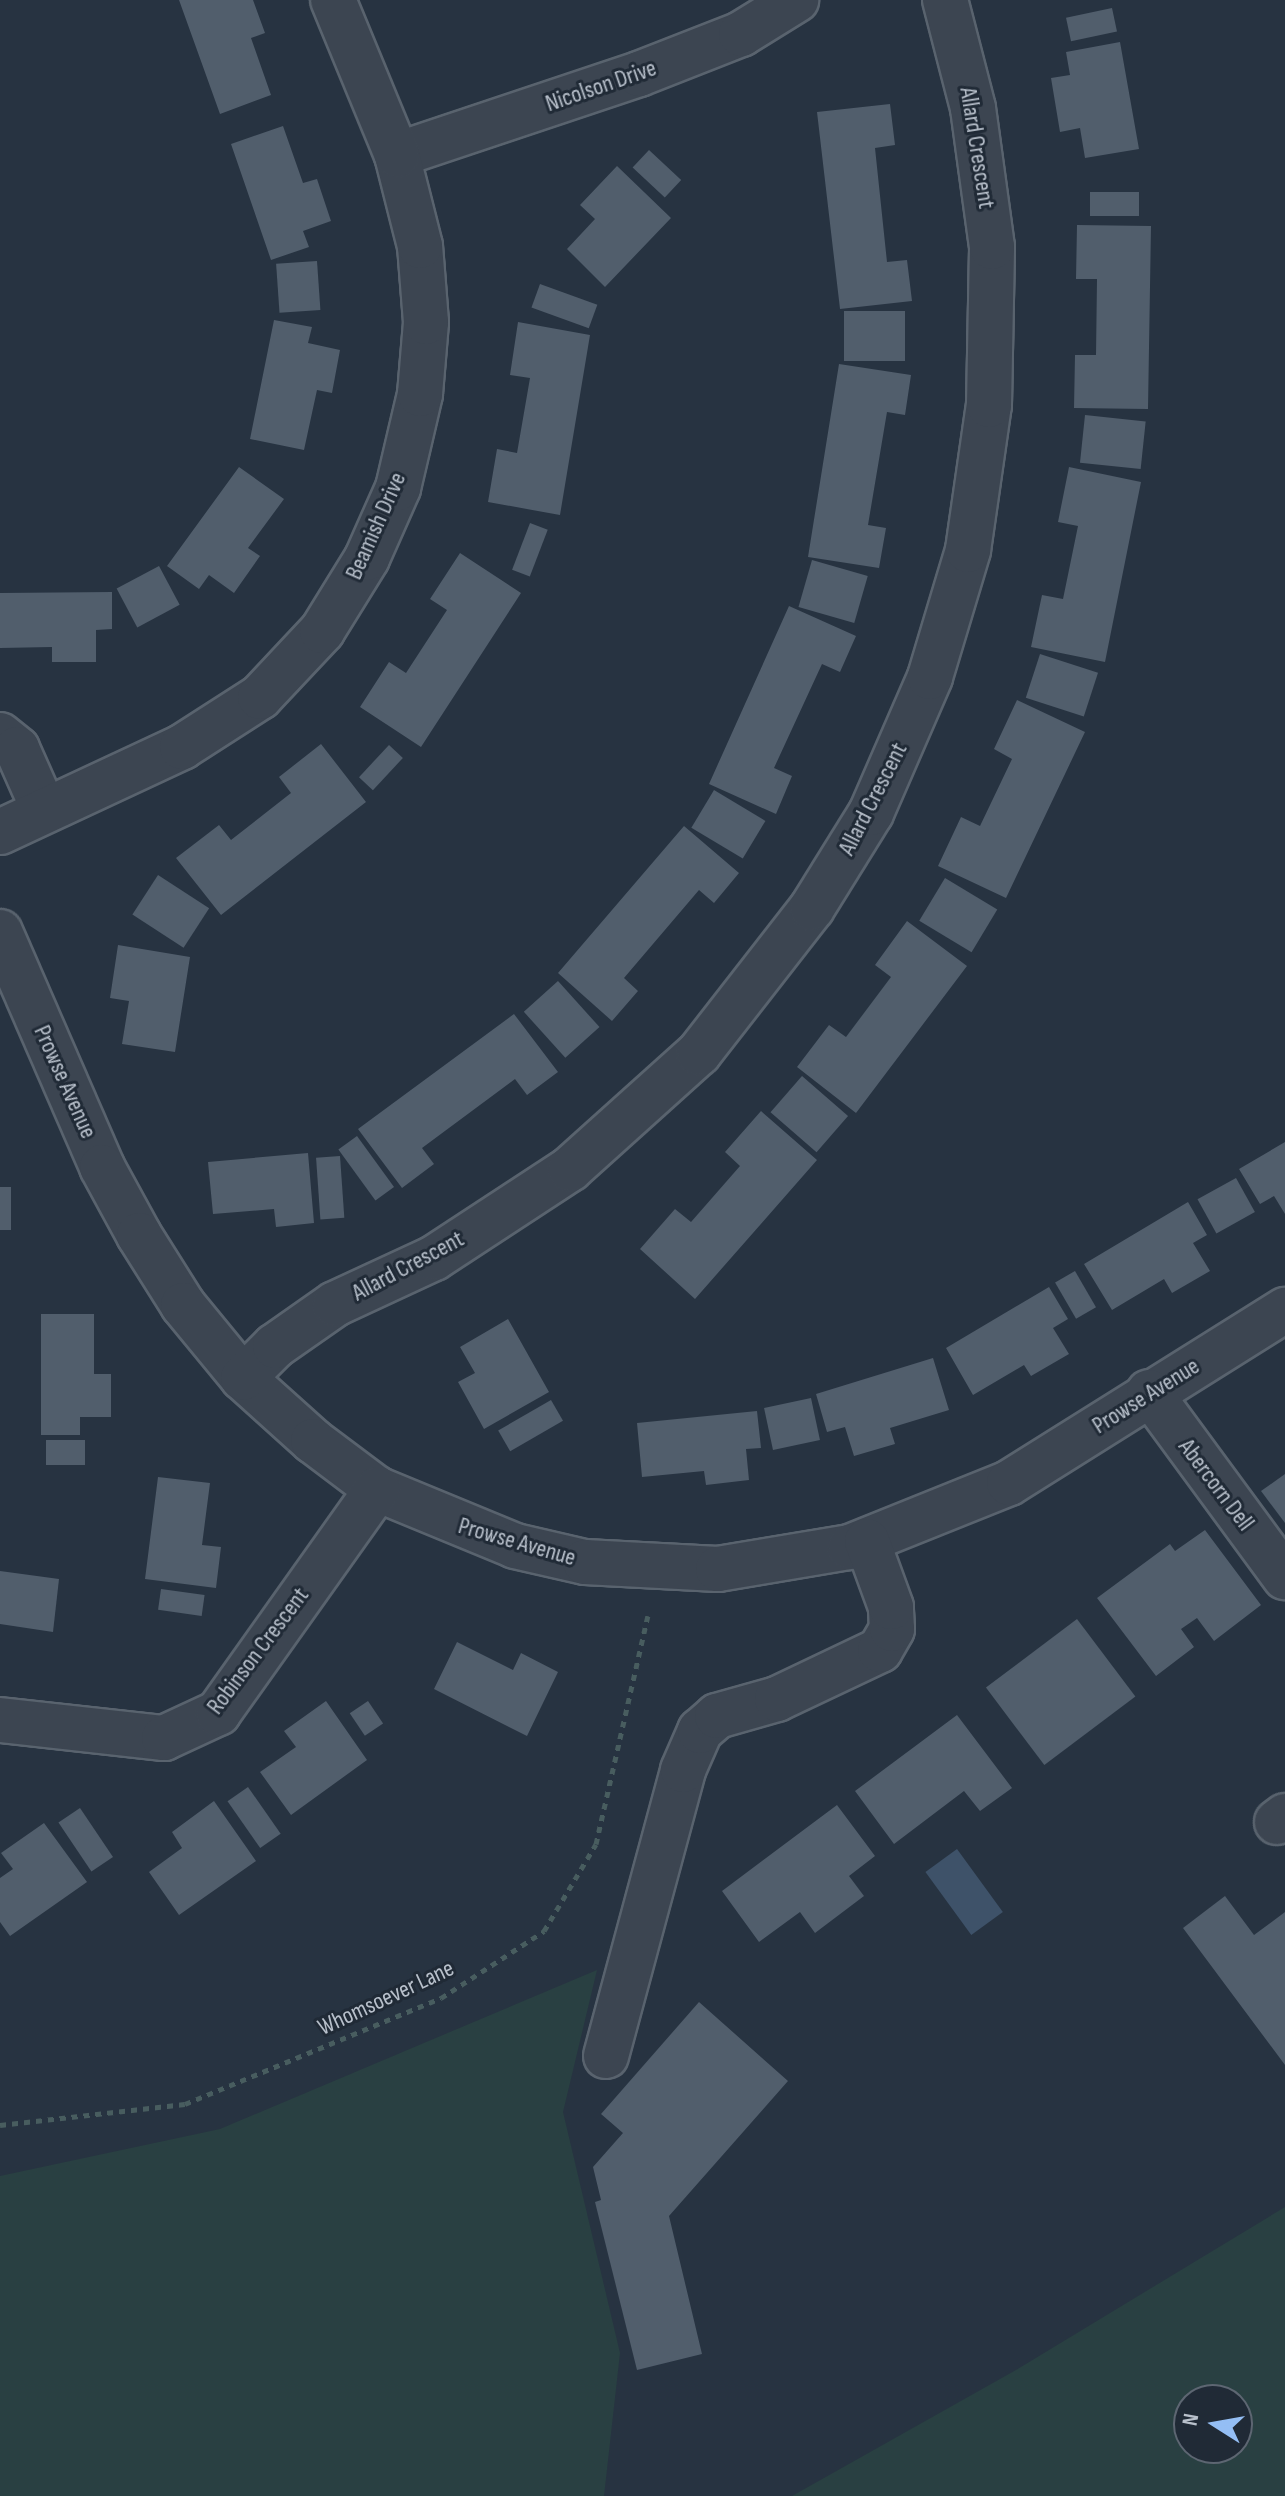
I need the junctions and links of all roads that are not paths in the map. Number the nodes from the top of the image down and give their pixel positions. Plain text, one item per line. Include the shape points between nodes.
1 (333, 0) edge
2 (796, 0) edge
3 (945, 0) edge
4 (397, 155) junction
5 (0, 735) edge
6 (44, 810) junction
7 (0, 832) edge
8 (0, 932) edge
9 (1285, 1310) edge
10 (243, 1378) junction
11 (1149, 1392) junction
12 (377, 1489) junction
13 (867, 1541) junction
14 (1285, 1577) edge
15 (0, 1720) edge
16 (606, 2056) dead end

1 - 4 street, Beamish Drive
2 - 4 street, Nicolson Drive via 741,34 654,68
3 - 10 street, Allard Crescent via 973,108 992,247 989,405 968,550 930,677 871,813 812,908 699,1053 570,1169 434,1258 313,1318
4 - 6 street, Beamish Drive via 420,246 426,322 420,394 398,488 367,558 322,631 260,697 182,747
5 - 6 street via 17,749
6 - 7 street, Beamish Drive
8 - 10 street, Prowse Avenue via 102,1167 139,1235 183,1305
9 - 11 street, Prowse Avenue
10 - 12 street, Prowse Avenue
11 - 13 street, Prowse Avenue via 1009,1483
11 - 14 street, Abercorn Dell
12 - 13 street, Prowse Avenue via 515,1546 585,1562 734,1567
12 - 15 street, Robinson Crescent via 218,1713 164,1738
13 - 16 street via 891,1607 892,1629 880,1650 777,1699 717,1716 700,1731 683,1770

